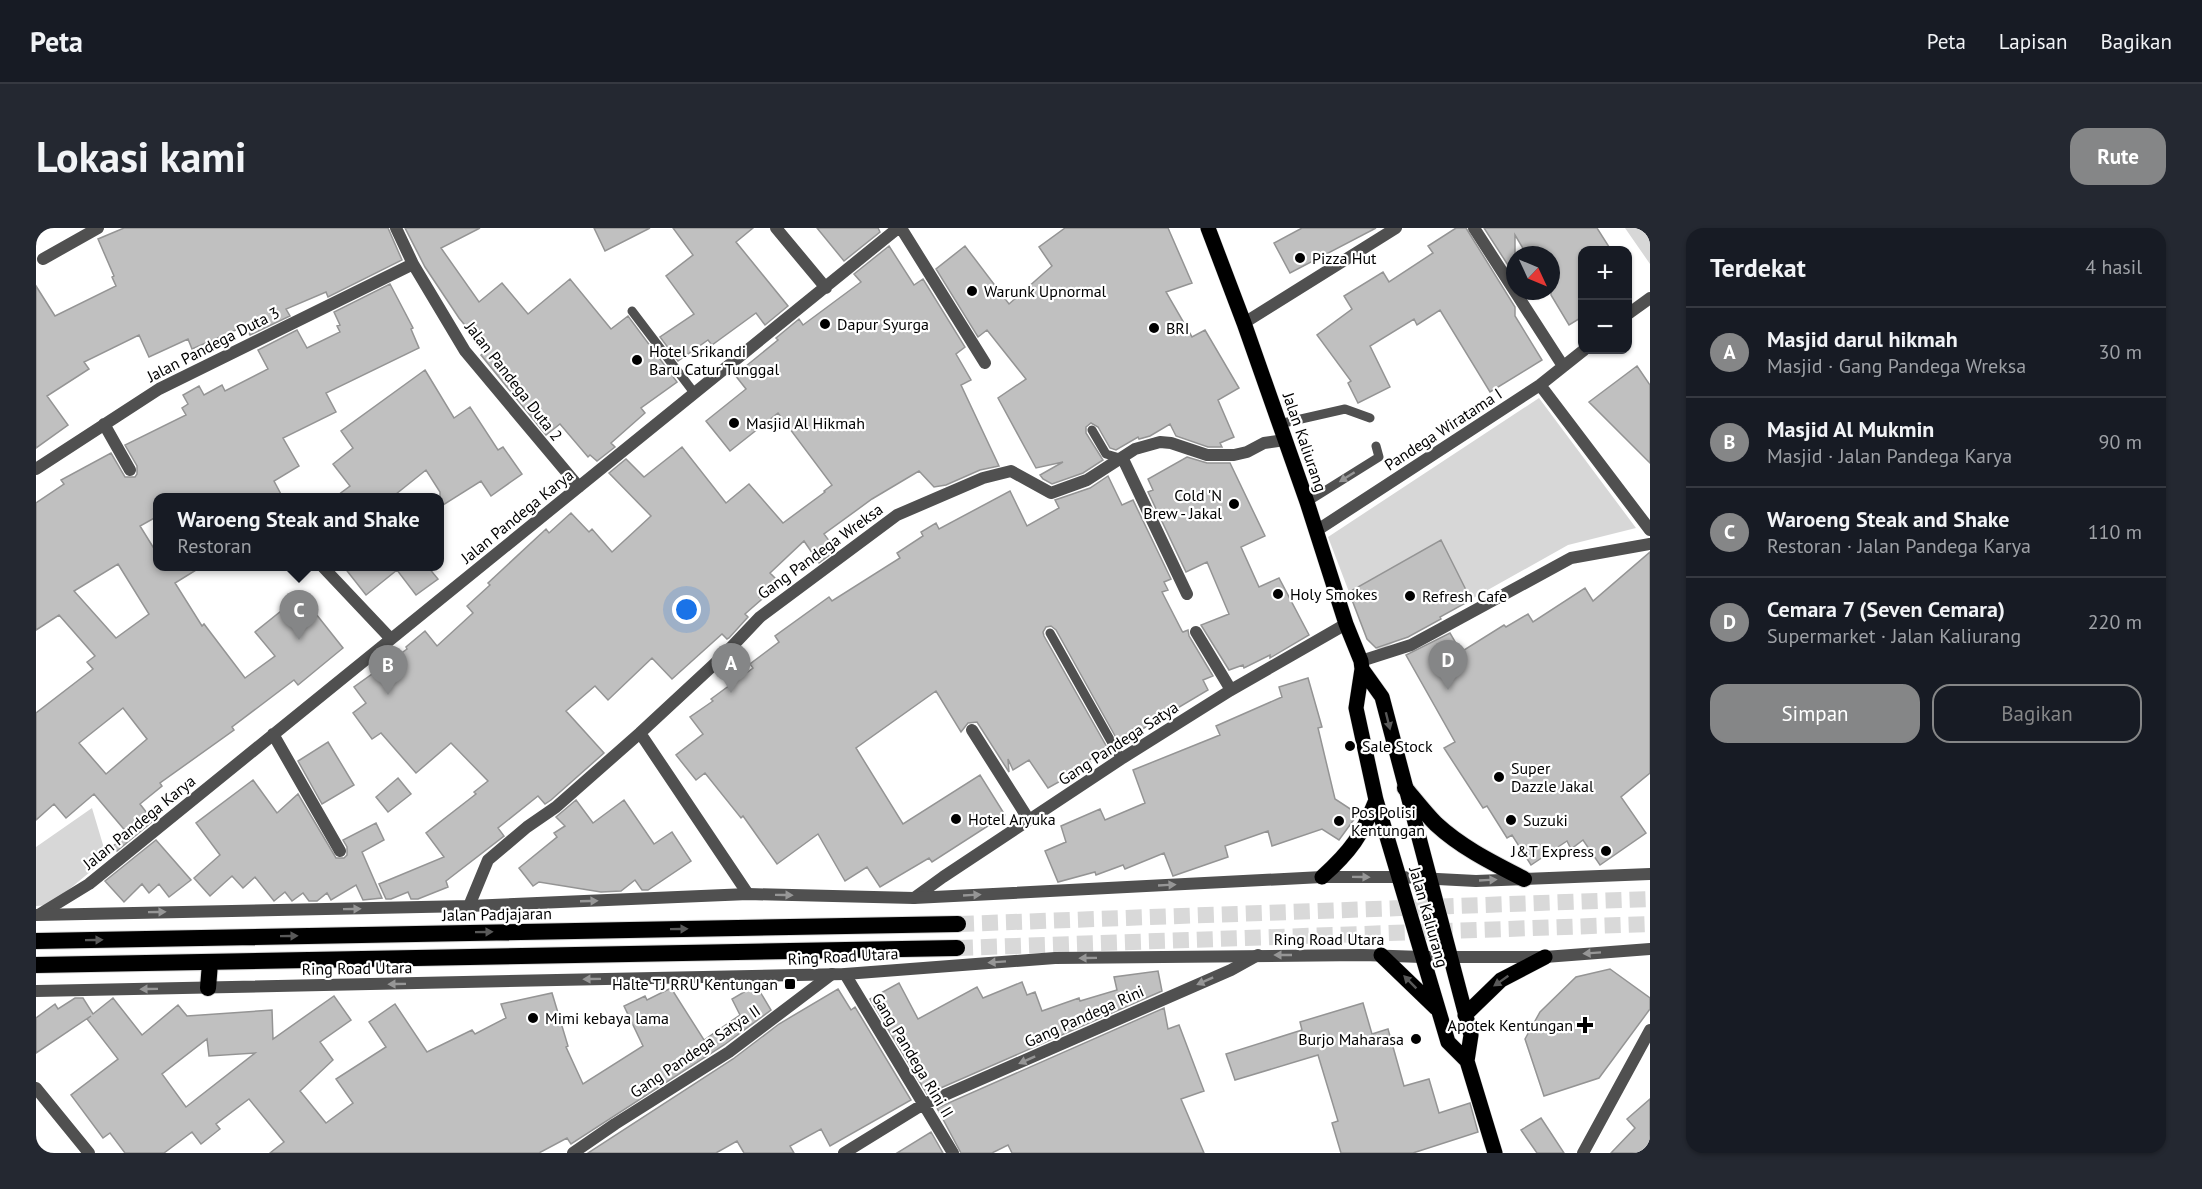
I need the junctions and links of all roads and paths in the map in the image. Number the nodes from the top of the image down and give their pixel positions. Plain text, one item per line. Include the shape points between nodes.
1 (98, 228) edge
2 (396, 228) edge
3 (776, 228) edge
4 (900, 228) edge
5 (1208, 228) edge
6 (1396, 228) edge
7 (1474, 228) edge
8 (43, 259) dead end
9 (413, 264) junction
10 (826, 288) junction
11 (1650, 298) edge
12 (1638, 306) junction
13 (632, 311) dead end
14 (1632, 311) edge
15 (1650, 312) edge
16 (1244, 323) junction
17 (1579, 354) edge
18 (985, 363) dead end
19 (1563, 366) junction
20 (1540, 385) junction
21 (695, 394) junction
22 (1370, 418) dead end
23 (104, 424) junction
24 (1279, 424) junction
25 (1092, 430) dead end
26 (1285, 440) junction
27 (1376, 446) dead end
28 (1123, 459) junction
29 (36, 469) edge
30 (130, 470) dead end
31 (579, 488) junction
32 (1307, 502) junction
33 (1650, 530) edge
34 (1316, 531) junction
35 (1650, 544) edge
36 (326, 571) edge
37 (1187, 594) dead end
38 (1346, 624) junction
39 (1196, 632) dead end
40 (1050, 633) dead end
41 (391, 639) junction
42 (1361, 665) junction
43 (1231, 690) junction
44 (972, 730) dead end
45 (640, 733) junction
46 (273, 734) junction
47 (1121, 759) junction
48 (1405, 788) junction
49 (1376, 800) junction
50 (1029, 820) junction
51 (340, 851) dead end
52 (1650, 874) edge
53 (1322, 877) junction
54 (1399, 877) junction
55 (1429, 879) junction
56 (1524, 879) junction
57 (748, 894) junction
58 (914, 898) junction
59 (469, 906) junction
60 (38, 914) edge
61 (958, 924) tunnel mouth
62 (36, 940) edge
63 (957, 948) tunnel mouth
64 (1650, 949) edge
65 (1381, 955) junction
66 (1258, 956) junction
67 (1422, 957) junction
68 (1450, 957) junction
69 (1545, 957) junction
70 (210, 963) junction
71 (36, 965) edge
72 (832, 974) junction
73 (845, 974) junction
74 (208, 988) junction
75 (36, 991) edge
76 (1438, 1010) junction
77 (1466, 1015) junction
78 (1650, 1030) edge
79 (1467, 1061) junction
80 (37, 1091) edge
81 (922, 1105) junction
82 (89, 1153) edge
83 (573, 1153) edge
84 (844, 1153) edge
85 (952, 1153) edge
86 (1495, 1153) edge
87 (1583, 1153) edge

1 - 8 street
2 - 9 street, Jalan Pandega Duta 2
3 - 10 street
4 - 10 street, Jalan Pandega Karya
4 - 18 street
5 - 16 main road, Jalan Kaliurang
6 - 16 street
7 - 19 street
9 - 23 street, Jalan Pandega Duta 3 via 159,389
9 - 31 street, Jalan Pandega Duta 2 via 465,351
10 - 21 street, Jalan Pandega Karya
11 - 12 street
12 - 14 street
12 - 15 street
13 - 21 lane
16 - 24 main road, Jalan Kaliurang
17 - 19 street, Pandega Wiratama I
19 - 20 street, Pandega Wiratama I
20 - 33 street
20 - 34 street, Pandega Wiratama I
21 - 31 street, Jalan Pandega Karya
22 - 24 lane via 1345,409
23 - 29 street, Jalan Pandega Duta 3
23 - 30 street
24 - 26 main road, Jalan Kaliurang
25 - 28 lane via 1106,454
26 - 28 street, Gang Pandega Wreksa via 1264,443 1234,455 1207,455 1160,442 1135,449
26 - 32 main road, Jalan Kaliurang
27 -> 32 lane via 1378,457
28 - 37 street
28 - 45 street, Gang Pandega Wreksa via 1087,480 1051,493 1011,471 983,478 897,515 760,617
31 - 41 street, Jalan Pandega Karya
32 - 34 main road, Jalan Kaliurang
34 - 38 main road, Jalan Kaliurang
35 - 42 street via 1571,558 1411,645
36 - 41 street
38 - 42 main road, Jalan Kaliurang
38 - 43 street, Gang Pandega Satya
39 - 43 street
40 - 47 lane
41 - 46 street, Jalan Pandega Karya
42 -> 48 main road, Jalan Kaliurang via 1382,697
42 - 49 main road, Jalan Kaliurang via 1356,708
43 - 47 street, Gang Pandega Satya
44 - 50 street
45 - 57 street
45 - 59 street, Gang Pandega Wreksa via 488,860
46 - 51 street
46 - 60 street, Jalan Pandega Karya via 89,884
47 - 50 street, Gang Pandega Satya
48 - 55 main road, Jalan Kaliurang
48 - 56 highway via 1434,822 1457,841
49 - 53 main road via 1364,830 1346,855
49 - 54 main road, Jalan Kaliurang
50 - 58 street, Gang Pandega Satya
52 - 56 street
53 -> 54 street
58 -> 53 street
54 - 55 street
54 - 67 main road, Jalan Kaliurang
55 -> 56 street
55 - 68 main road, Jalan Kaliurang
57 -> 58 street
59 -> 57 street
60 -> 59 street
62 -> 61 highway, Jalan Padjajaran
63 - 70 highway
64 -> 69 street, Ring Road Utara
65 -> 66 street, Ring Road Utara
65 - 67 street, Ring Road Utara
76 -> 65 main road
66 -> 73 street, Ring Road Utara via 1055,958
66 -> 81 street, Gang Pandega Rini
67 - 68 street, Ring Road Utara
67 - 76 main road, Jalan Kaliurang
68 - 69 street, Ring Road Utara
68 - 77 main road, Jalan Kaliurang
69 -> 77 main road via 1501,980
70 - 71 highway
70 - 74 highway
72 - 73 street, Ring Road Utara
72 -> 74 street, Ring Road Utara
72 - 83 street, Gang Pandega Satya II via 729,1052
73 - 81 street, Gang Pandega Rini II
74 -> 75 street, Ring Road Utara
76 - 79 main road, Jalan Kaliurang via 1448,1042
77 - 79 main road, Jalan Kaliurang via 1471,1035
78 - 87 street
79 - 86 main road, Jalan Kaliurang
80 - 82 street
81 - 84 street, Gang Pandega Rini
81 - 85 street, Gang Pandega Rini II

